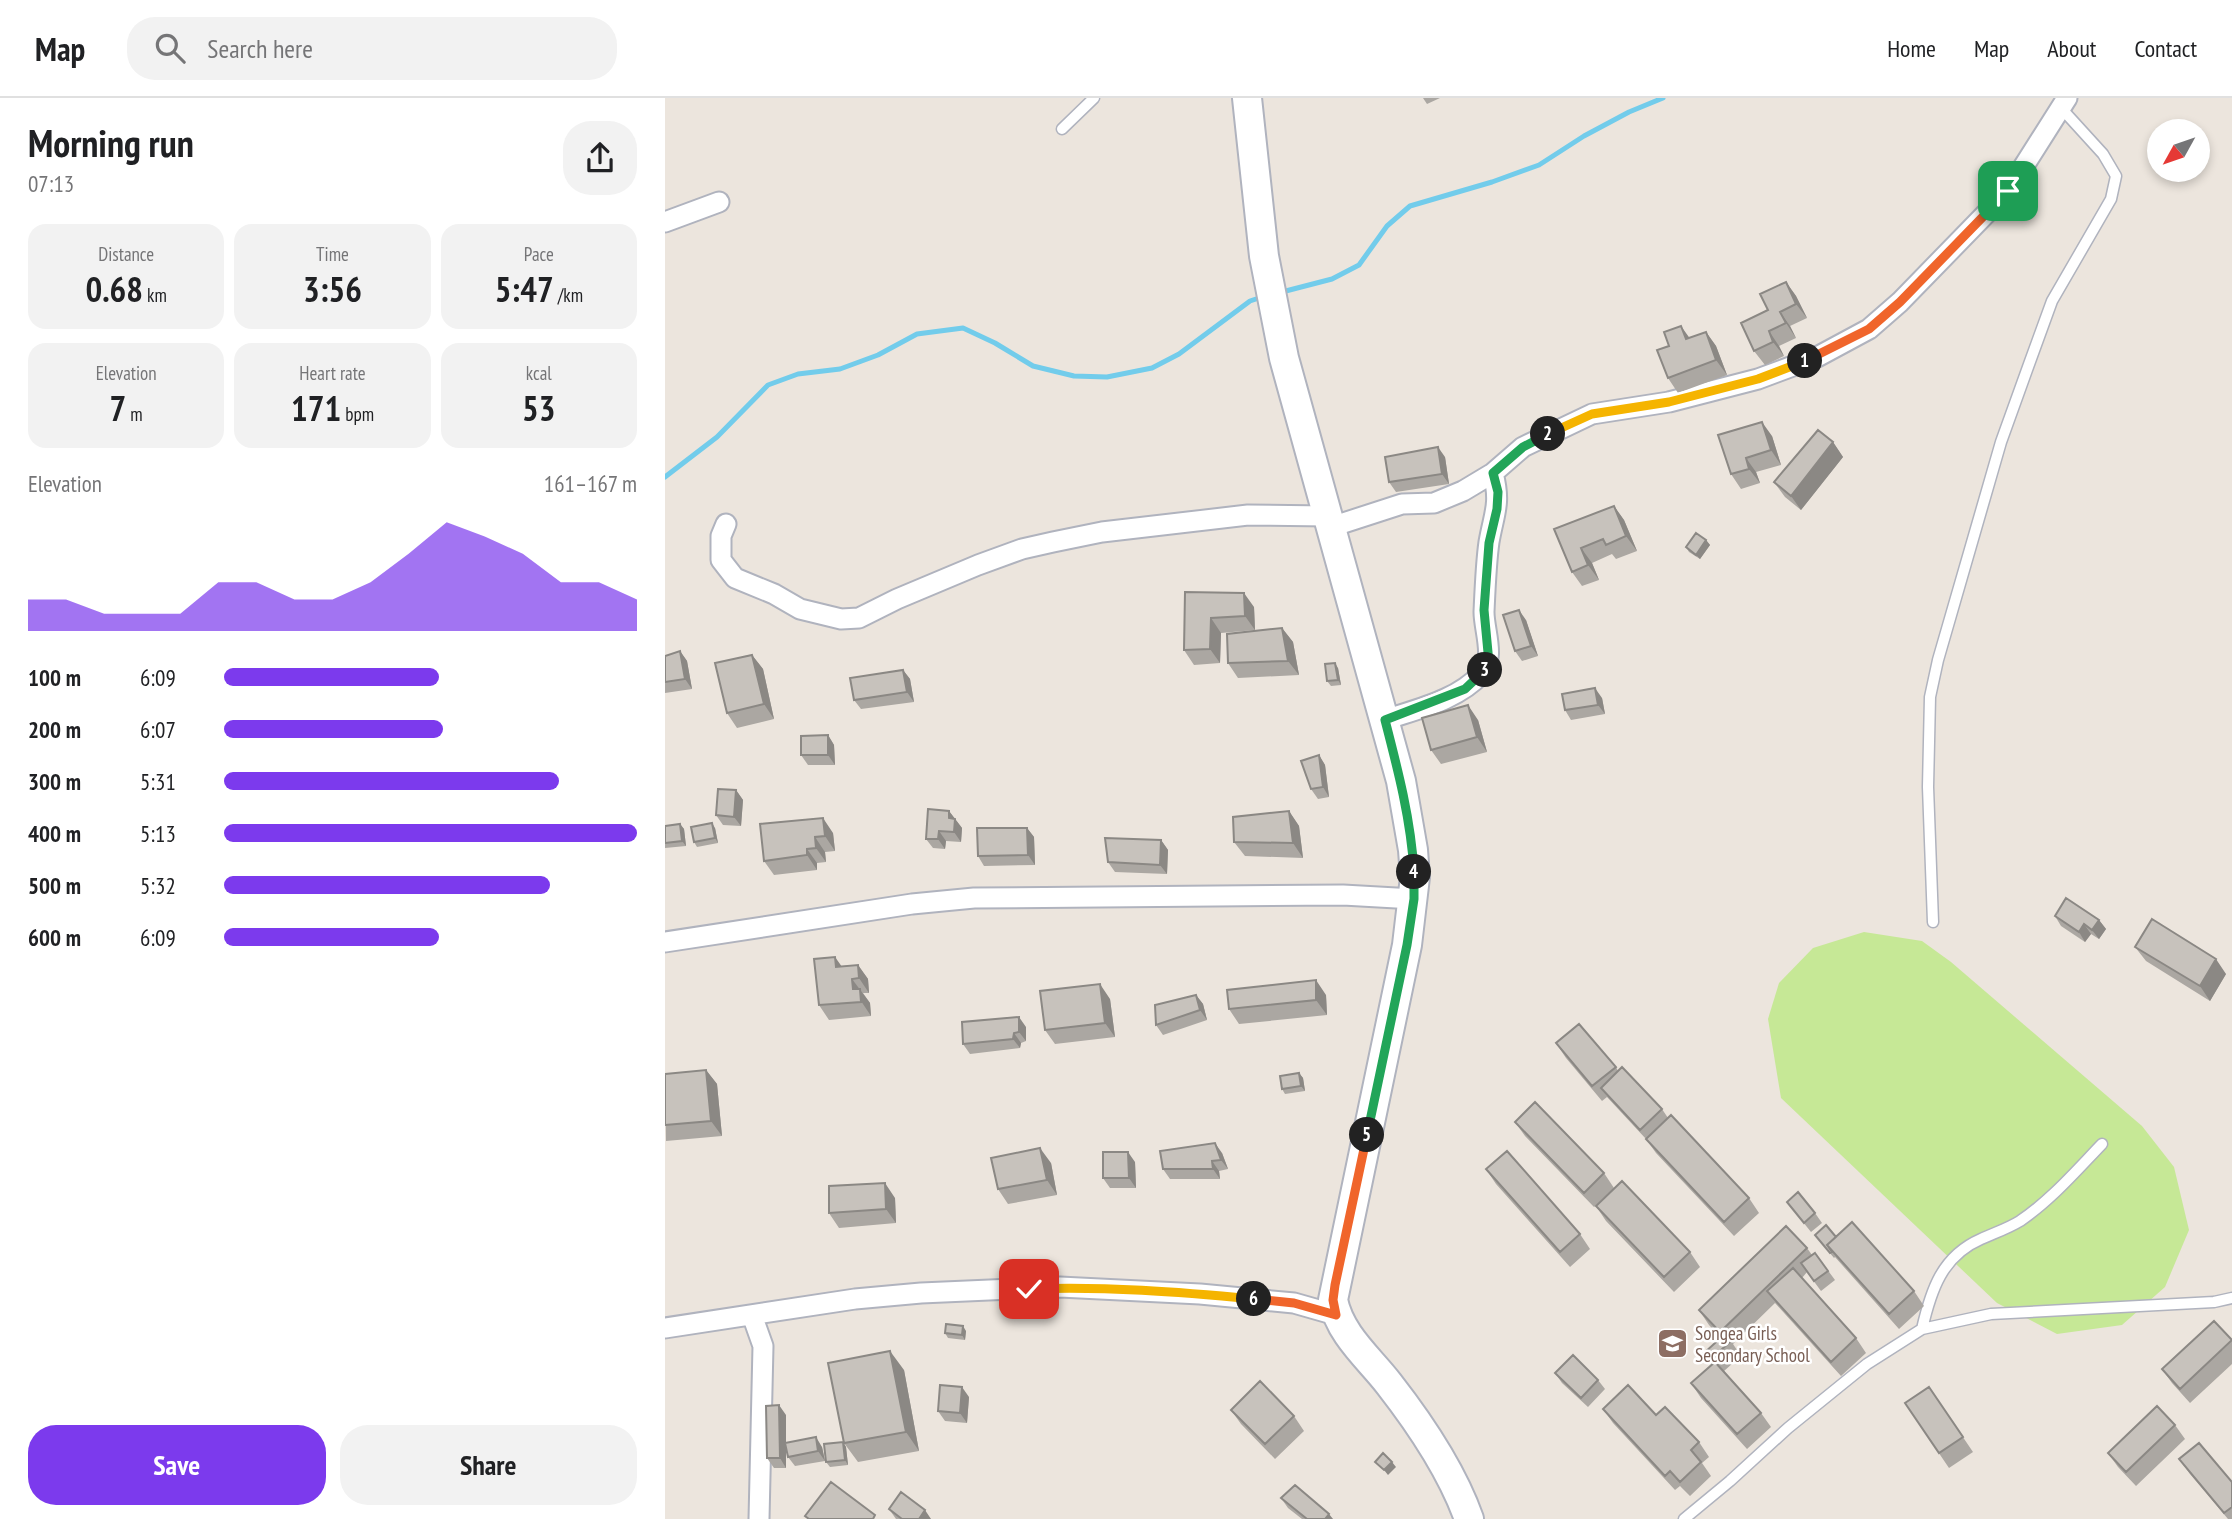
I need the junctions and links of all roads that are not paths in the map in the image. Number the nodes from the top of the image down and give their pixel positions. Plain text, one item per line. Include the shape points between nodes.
1 (1094, 98) edge
2 (1247, 98) edge
3 (2064, 104) edge
4 (1062, 129) dead end
5 (719, 202) dead end
6 (665, 222) edge
7 (1493, 473) junction
8 (1463, 491) junction
9 (1497, 509) junction
10 (1329, 521) junction
11 (726, 524) dead end
12 (1385, 720) junction
13 (1414, 899) junction
14 (1933, 922) dead end
15 (665, 942) edge
16 (2102, 1144) dead end
17 (2232, 1298) edge
18 (753, 1315) junction
19 (1336, 1315) junction
20 (665, 1328) edge
21 (1922, 1329) junction
22 (759, 1519) edge
23 (1469, 1519) edge
24 (1684, 1519) edge

1 - 4 lane
2 - 10 street via 1264,256 1284,358
3 - 7 street via 2008,191 1869,329 1817,357 1758,379 1669,402 1592,414 1523,447
3 - 14 lane via 2116,176 2111,199 2052,301 2001,442 1938,660 1930,696 1928,787
5 - 6 street
7 - 8 street
7 - 9 street
8 - 9 street
8 - 10 street via 1434,503 1402,504
9 - 12 street via 1489,543 1484,610 1489,663 1465,689
10 - 11 street via 1248,515 1053,542 978,565 859,618 841,619 800,609 735,578 721,560
10 - 12 street
12 - 13 street via 1413,850
13 - 15 street via 1355,895 974,898
13 - 19 street via 1335,1285
16 - 21 lane via 2039,1207 1962,1250 1942,1269
17 - 21 lane via 1991,1314
18 - 19 street via 855,1299 1060,1287 1227,1296 1294,1303
18 - 20 street
18 - 22 street via 763,1346
19 - 23 street via 1439,1457
21 - 24 lane via 1867,1364

